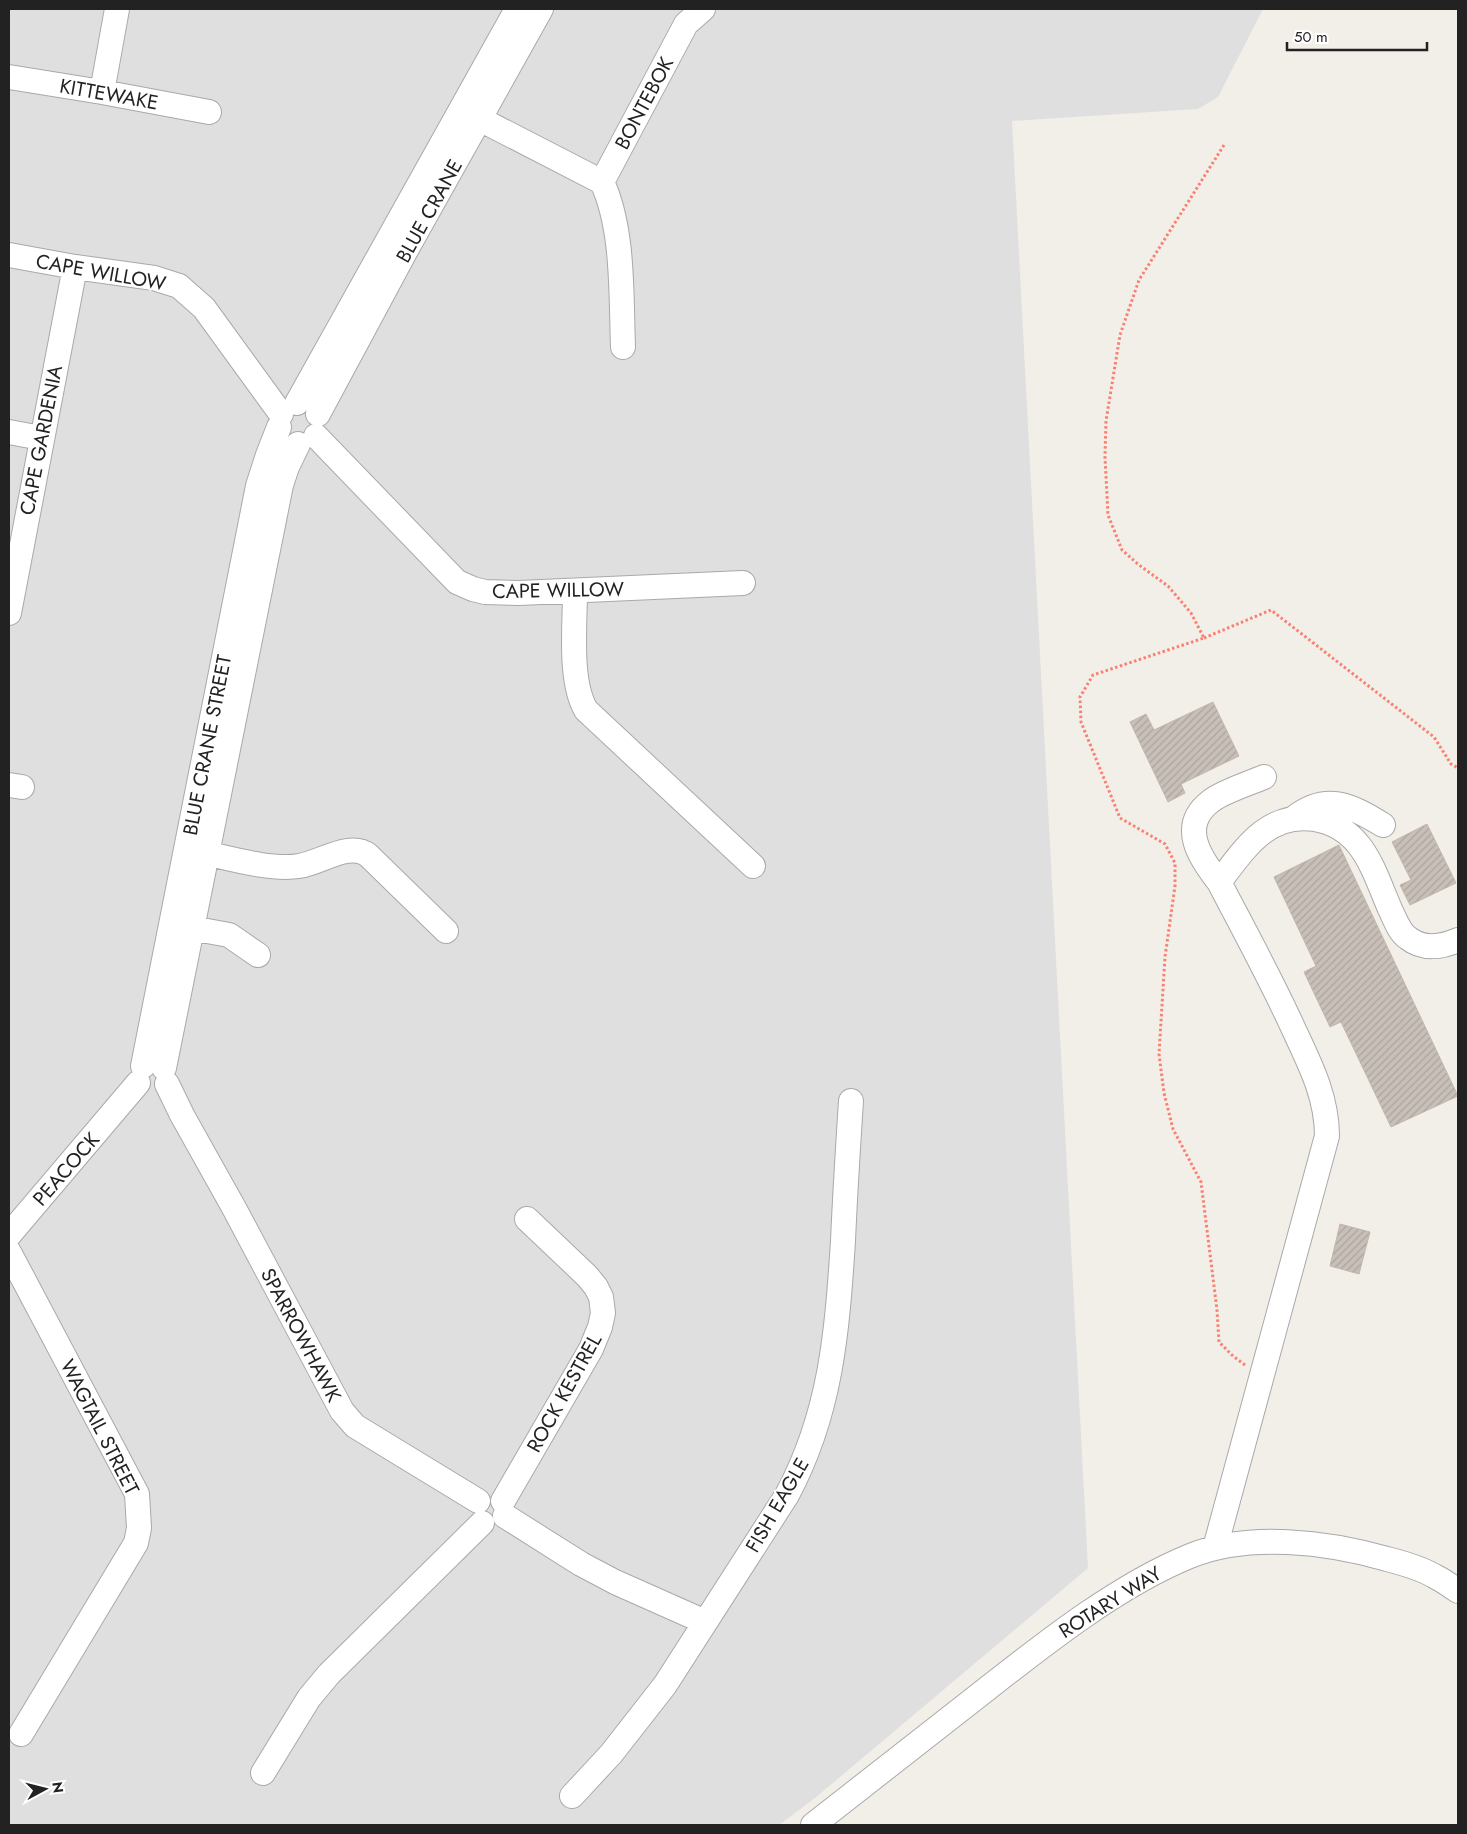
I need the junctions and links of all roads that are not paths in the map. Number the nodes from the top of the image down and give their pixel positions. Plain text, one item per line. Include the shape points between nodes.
1 (117, 9) edge
2 (517, 9) edge
3 (541, 9) edge
4 (694, 16) edge
5 (9, 77) edge
6 (102, 92) junction
7 (209, 112) dead end
8 (471, 114) junction
9 (602, 182) junction
10 (9, 254) edge
11 (74, 267) junction
12 (623, 347) dead end
13 (286, 415) junction
14 (9, 432) edge
15 (311, 432) junction
16 (41, 438) junction
17 (743, 583) dead end
18 (575, 591) junction
19 (9, 612) edge
20 (1264, 777) dead end
21 (1294, 818) junction
22 (1383, 825) dead end
23 (197, 851) junction
24 (753, 866) dead end
25 (1219, 882) junction
26 (191, 928) junction
27 (446, 931) dead end
28 (1458, 940) edge
29 (258, 955) dead end
30 (152, 1081) junction
31 (851, 1101) dead end
32 (527, 1219) dead end
33 (9, 1235) edge
34 (9, 1252) edge
35 (504, 1509) junction
36 (480, 1512) junction
37 (1215, 1548) junction
38 (1458, 1591) edge
39 (705, 1622) junction
40 (21, 1734) dead end
41 (263, 1773) dead end
42 (572, 1796) dead end
43 (813, 1825) edge

1 - 6 street
2 - 8 street, BLUE CRANE
3 - 8 street, BLUE CRANE
4 - 9 street, BONTEBOK
5 - 6 street, KITTEWAKE
6 - 7 street, KITTEWAKE
8 - 9 street
8 - 13 street, BLUE CRANE
8 - 15 street, BLUE CRANE via 405,252
9 - 12 street via 615,223
10 - 11 street, CAPE WILLOW
11 - 13 street, CAPE WILLOW via 154,278 179,286 204,308
11 - 16 street, CAPE GARDENIA
13 - 15 street via 309,406
13 - 15 street via 281,433 286,439 292,443
13 - 23 street, BLUE CRANE STREET via 258,486
14 - 16 street
15 - 18 street, CAPE WILLOW via 457,582 485,592
15 - 23 street, BLUE CRANE STREET via 287,467 281,485
16 - 19 street, CAPE GARDENIA
17 - 18 street, CAPE WILLOW
18 - 24 street via 575,671 578,691 586,710
20 - 25 street via 1212,800 1197,818 1194,843
21 - 22 street via 1315,806 1342,805 1359,810
21 - 25 street via 1278,823 1257,836
21 - 28 street via 1331,823 1359,844 1398,926 1408,938 1429,946 1443,946
23 - 26 street, BLUE CRANE STREET
23 - 27 street via 288,868 314,863 344,851 358,850 368,855
23 - 30 street, BLUE CRANE STREET
25 - 37 street via 1280,997 1311,1066 1324,1099 1327,1136
26 - 29 street via 229,935
26 - 30 street, BLUE CRANE STREET
30 - 33 street, PEACOCK via 122,1103
30 - 36 street, SPARROWHAWK via 182,1115 342,1411 360,1430
31 - 39 street, FISH EAGLE via 838,1322 827,1388 801,1469
32 - 35 street, ROCK KESTREL via 596,1287 603,1313 591,1349
34 - 40 street, WAGTAIL STREET via 137,1494 139,1528 136,1543
35 - 36 street via 497,1496 492,1494 481,1498
35 - 39 street via 582,1564
36 - 41 street via 309,1698
37 - 38 street, ROTARY WAY via 1276,1542 1339,1547 1411,1566 1436,1576
37 - 43 street, ROTARY WAY via 1191,1555 1146,1577 1052,1638
39 - 42 street, FISH EAGLE via 665,1685 611,1754

